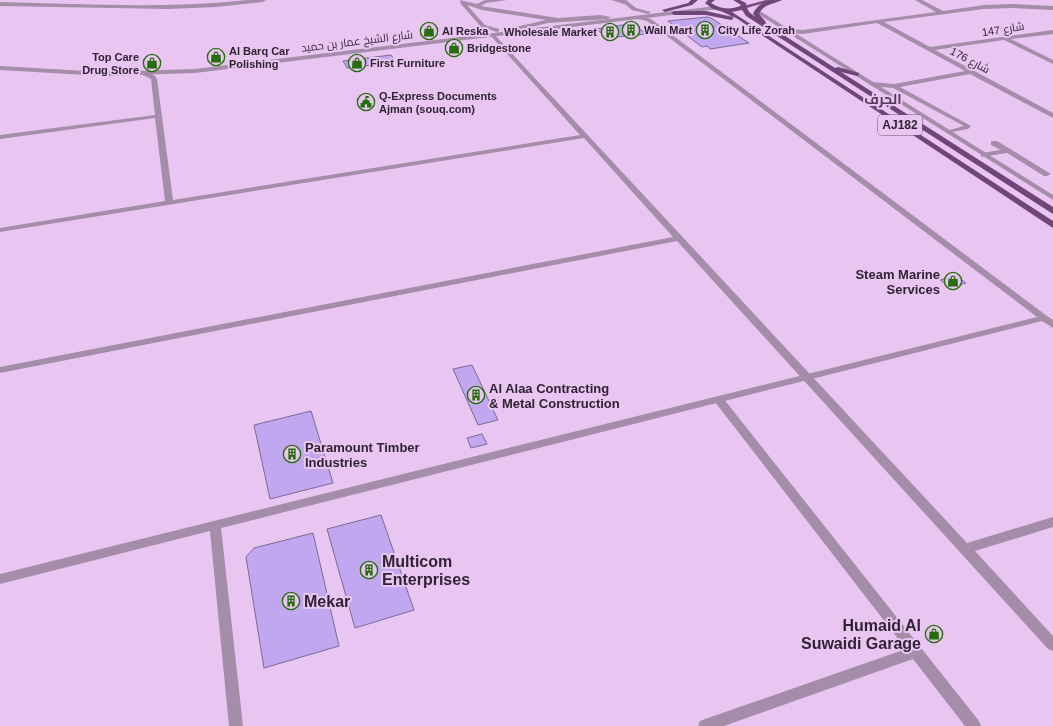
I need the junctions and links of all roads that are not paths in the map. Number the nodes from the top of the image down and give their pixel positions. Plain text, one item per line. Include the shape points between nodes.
1 (263, 0) edge
2 (475, 0) edge
3 (504, 0) edge
4 (614, 0) edge
5 (695, 0) edge
6 (736, 0) edge
7 (773, 0) edge
8 (779, 0) edge
9 (918, 0) edge
10 (625, 1) edge
11 (710, 1) edge
12 (461, 3) edge
13 (0, 4) edge
14 (479, 5) junction
15 (743, 7) junction
16 (484, 8) junction
17 (1053, 8) edge
18 (634, 9) junction
19 (719, 9) junction
20 (665, 10) junction
21 (757, 10) junction
22 (944, 12) junction
23 (674, 13) junction
24 (631, 15) junction
25 (650, 15) junction
26 (608, 17) junction
27 (558, 20) junction
28 (877, 21) junction
29 (587, 23) junction
30 (596, 25) dead end
31 (748, 25) junction
32 (483, 26) junction
33 (765, 26) junction
34 (518, 28) junction
35 (495, 32) junction
36 (1053, 32) edge
37 (477, 33) junction
38 (800, 34) junction
39 (1004, 39) junction
40 (447, 40) junction
41 (456, 43) dead end
42 (930, 50) junction
43 (514, 58) junction
44 (504, 59) dead end
45 (1053, 62) edge
46 (0, 63) edge
47 (826, 65) junction
48 (0, 68) edge
49 (17, 69) junction
50 (169, 72) junction
51 (143, 73) junction
52 (973, 73) junction
53 (857, 74) junction
54 (155, 81) junction
55 (872, 84) junction
56 (892, 86) junction
57 (886, 92) junction
58 (900, 102) junction
59 (159, 116) junction
60 (906, 116) junction
61 (1053, 116) edge
62 (948, 132) junction
63 (585, 136) junction
64 (0, 137) edge
65 (994, 143) dead end
66 (1008, 151) junction
67 (984, 156) junction
68 (1046, 174) dead end
69 (1053, 198) edge
70 (1033, 199) junction
71 (169, 203) junction
72 (1053, 206) edge
73 (1053, 211) edge
74 (1053, 225) edge
75 (0, 230) edge
76 (679, 238) junction
77 (1048, 322) edge
78 (0, 370) edge
79 (807, 377) junction
80 (718, 400) junction
81 (1053, 522) edge
82 (214, 525) junction
83 (965, 549) junction
84 (0, 579) edge
85 (1053, 645) edge
86 (916, 652) junction
87 (236, 726) edge
88 (705, 726) edge
89 (974, 726) edge

1 - 13 street via 216,5 168,6
2 - 14 street
3 - 14 street via 483,2
4 - 10 street
5 - 20 highway via 690,4
6 - 15 highway via 744,4
7 - 15 main road
8 - 21 highway via 763,5
9 - 22 street
10 - 18 street
11 - 19 highway via 710,6
11 - 20 street, شارع الشيخ عمار بن حميد via 691,7
12 - 16 street
12 - 32 street
14 - 16 street
15 - 19 highway via 735,10
15 - 33 highway, AJ182 via 748,15
16 - 27 street
17 - 22 street via 998,6
18 - 24 street
18 - 25 street
19 - 23 street, شارع الشيخ عمار بن حميد
19 - 31 highway, AJ182
20 - 25 street, شارع الشيخ عمار بن حميد
21 - 33 highway via 756,14
21 - 38 street via 788,31
22 - 28 street
23 - 25 street, شارع الشيخ عمار بن حميد
23 - 31 highway via 713,14
24 - 25 street, شارع الشيخ عمار بن حميد
24 - 26 street, شارع الشيخ عمار بن حميد
24 - 29 street, شارع الشيخ عمار بن حميد
25 - 77 street
26 - 27 street
26 - 34 street, شارع الشيخ عمار بن حميد
27 - 34 street
28 - 38 street
28 - 42 street, شارع 176
29 - 30 street
29 - 35 street, شارع الشيخ عمار بن حميد via 523,33
31 - 74 highway, AJ182
32 - 35 street
32 - 37 street via 483,30
33 - 47 highway, AJ182
34 - 35 street, شارع الشيخ عمار بن حميد
35 - 37 street, شارع الشيخ عمار بن حميد
35 - 40 street, شارع الشيخ عمار بن حميد
35 - 43 street
36 - 39 street, شارع 147
37 - 49 street, شارع الشيخ عمار بن حميد via 336,48 227,64 153,69
38 - 53 street
39 - 42 street, شارع 147
39 - 45 street
40 - 41 street
40 - 50 street, شارع الشيخ عمار بن حميد via 377,51
42 - 52 street, شارع 176
43 - 44 street
43 - 63 street
46 - 49 street via 11,62
47 - 53 highway
47 - 60 highway, AJ182
48 - 49 street, شارع الشيخ عمار بن حميد
49 - 51 street, شارع الشيخ عمار بن حميد
50 - 51 street, شارع الشيخ عمار بن حميد
50 - 54 street via 159,76
51 - 54 street via 152,76
52 - 56 street
52 - 61 street, شارع 176
53 - 55 street
54 - 59 street
55 - 56 street
55 - 57 street
56 - 57 street via 886,89
56 - 62 street via 968,126
57 - 58 street
58 - 60 highway
58 - 62 street
59 - 64 street
59 - 71 street
60 - 70 highway, AJ182
62 - 67 street
63 - 71 street via 521,150
63 - 76 street
65 - 66 street
66 - 67 street
66 - 68 street
67 - 69 street
70 - 72 highway
70 - 73 highway, AJ182
71 - 75 street
76 - 78 street
76 - 79 street
77 - 79 street
79 - 80 street
79 - 83 street
80 - 82 street
80 - 86 street
81 - 83 street
82 - 84 street
82 - 87 street
83 - 85 street
86 - 88 street
86 - 89 street

